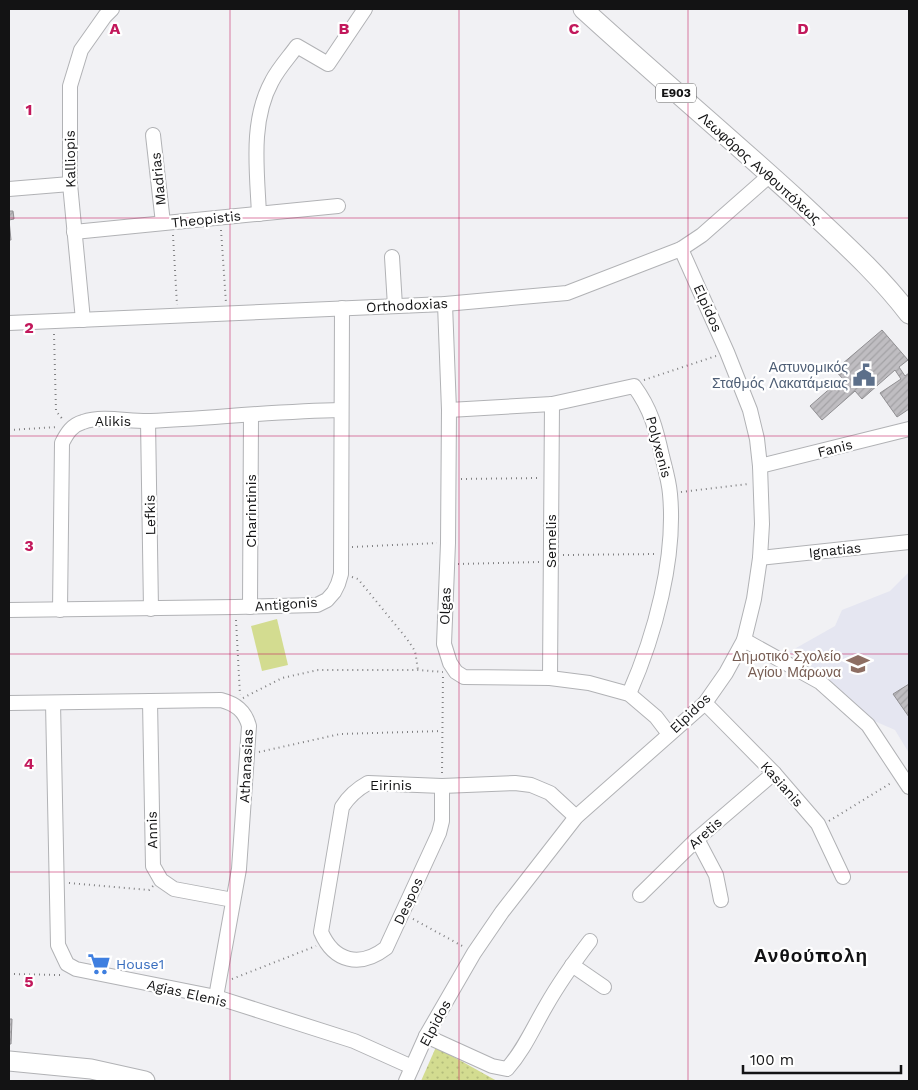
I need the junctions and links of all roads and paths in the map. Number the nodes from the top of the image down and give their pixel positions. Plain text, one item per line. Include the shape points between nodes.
1 (112, 9) edge
2 (365, 9) edge
3 (582, 9) edge
4 (153, 135) dead end
5 (770, 175) junction
6 (70, 184) junction
7 (9, 189) edge
8 (338, 206) dead end
9 (259, 214) junction
10 (220, 218) junction
11 (167, 223) junction
12 (74, 232) junction
13 (681, 249) junction
14 (392, 257) dead end
15 (445, 304) junction
16 (395, 306) junction
17 (342, 308) junction
18 (227, 314) junction
19 (909, 314) edge
20 (178, 316) junction
21 (83, 320) junction
22 (54, 322) junction
23 (9, 324) edge
24 (728, 352) junction
25 (634, 386) junction
26 (552, 404) junction
27 (341, 410) junction
28 (449, 410) junction
29 (251, 416) junction
30 (148, 421) junction
31 (70, 429) junction
32 (9, 430) edge
33 (909, 430) edge
34 (760, 466) junction
35 (551, 478) junction
36 (449, 480) junction
37 (760, 483) junction
38 (670, 493) junction
39 (909, 542) edge
40 (448, 543) junction
41 (342, 548) junction
42 (668, 554) junction
43 (551, 558) junction
44 (760, 558) junction
45 (447, 564) junction
46 (341, 574) junction
47 (235, 607) junction
48 (250, 607) junction
49 (151, 609) junction
50 (9, 610) edge
51 (60, 610) junction
52 (744, 640) junction
53 (446, 668) junction
54 (418, 670) junction
55 (550, 678) junction
56 (629, 694) junction
57 (150, 702) junction
58 (9, 703) edge
59 (53, 703) junction
60 (705, 703) junction
61 (442, 731) junction
62 (669, 734) junction
63 (247, 755) junction
64 (774, 773) junction
65 (906, 782) edge
66 (442, 786) junction
67 (576, 818) junction
68 (820, 827) junction
69 (697, 839) junction
70 (843, 877) dead end
71 (160, 880) junction
72 (56, 882) junction
73 (640, 895) dead end
74 (233, 900) junction
75 (722, 900) dead end
76 (402, 913) junction
77 (590, 941) dead end
78 (326, 942) junction
79 (474, 953) junction
80 (572, 965) junction
81 (76, 969) junction
82 (9, 974) edge
83 (219, 978) junction
84 (604, 987) dead end
85 (216, 998) junction
86 (426, 1036) junction
87 (9, 1061) edge
88 (412, 1067) junction
89 (145, 1081) edge
90 (406, 1081) edge

1 - 6 street, Kalliopis via 81,50 70,86
2 - 9 street via 328,64 297,46 272,81 258,117
3 - 5 main road, Λεωφόρος Ανθουπόλεως / E903
4 - 11 street, Madrias
5 - 13 street, Orthodoxias via 702,235
5 - 19 main road, Λεωφόρος Ανθουπόλεως / E903 via 844,243
6 - 7 street
6 - 12 street, Kalliopis
8 - 9 street, Theopistis
9 - 10 street, Theopistis
10 - 11 street, Theopistis
10 - 18 path
11 - 12 street, Theopistis
11 - 20 path
12 - 21 street, Kalliopis
13 - 15 street, Orthodoxias via 567,293
13 - 24 street, Elpidos
14 - 16 street
15 - 16 street, Orthodoxias
15 - 28 street, Olgas
16 - 17 street, Orthodoxias
17 - 18 street, Orthodoxias
17 - 27 street, Antigonis
18 - 20 street, Orthodoxias
20 - 21 street, Orthodoxias
21 - 22 street, Orthodoxias
22 - 23 street, Orthodoxias
22 - 31 path via 56,410
24 - 25 path
24 - 34 street, Elpidos via 750,410
25 - 26 street
25 - 38 street, Polyxenis via 646,402 658,435
26 - 28 street
26 - 35 street, Semelis
27 - 29 street, Alikis
27 - 41 street, Antigonis
28 - 36 street, Olgas
29 - 30 street, Alikis
29 - 48 street, Charintinis
30 - 31 street, Alikis via 92,419
30 - 49 street, Lefkis
31 - 32 path
31 - 51 street via 62,443
33 - 34 street, Fanis
34 - 37 street, Elpidos
35 - 36 path
35 - 43 street, Semelis
36 - 40 street, Olgas
37 - 38 path
37 - 44 street, Elpidos
38 - 42 street, Polyxenis
39 - 44 street, Ignatias
40 - 41 path
40 - 45 street, Olgas
41 - 46 street, Antigonis
42 - 43 path
42 - 56 street, Polyxenis via 658,613
43 - 45 path
43 - 55 street, Semelis
44 - 52 street, Elpidos
45 - 53 street, Olgas
46 - 48 street, Antigonis via 334,592 317,605
46 - 54 path via 358,579 407,638 415,651
47 - 48 street, Antigonis
47 - 49 street, Antigonis
47 - 54 path via 240,700 282,678 318,670
49 - 51 street, Antigonis
50 - 51 street, Antigonis
52 - 60 street, Elpidos
52 - 65 street via 820,682 868,725
53 - 54 path
53 - 55 street via 464,677
53 - 61 path
55 - 56 street via 589,683
56 - 62 street via 656,717
57 - 59 street, Athanasias
57 - 63 street, Athanasias via 221,700 233,703 247,717
57 - 71 street, Annis via 153,866
58 - 59 street, Athanasias
59 - 72 street
60 - 62 street, Elpidos
60 - 64 street, Kasianis
61 - 63 path via 340,734
61 - 66 path
62 - 67 street, Elpidos
63 - 74 street, Athanasias
64 - 68 street, Kasianis
64 - 69 street, Aretis
65 - 68 path
66 - 67 street, Eirinis via 516,782 531,785 550,793
66 - 76 street, Despos via 440,833
66 - 78 street, Eirinis via 368,783 347,798 342,807 321,932
67 - 79 street, Elpidos
68 - 70 street, Kasianis
69 - 73 street, Aretis
69 - 75 street via 716,875
71 - 72 path via 149,890
71 - 74 street via 174,888
72 - 81 street via 58,946 67,964
74 - 83 street, Athanasias
76 - 78 street, Despos via 386,948 377,955 350,960 340,956
76 - 79 path
77 - 80 street
78 - 83 path via 232,979
79 - 86 street, Elpidos
80 - 84 street
80 - 86 street via 546,1005 520,1055 507,1069 492,1066
81 - 82 path via 65,975
81 - 85 street, Agias Elenis
83 - 85 street, Athanasias
85 - 88 street, Agias Elenis via 354,1041
86 - 88 street, Elpidos
87 - 89 main road via 91,1068
88 - 90 street, Elpidos

